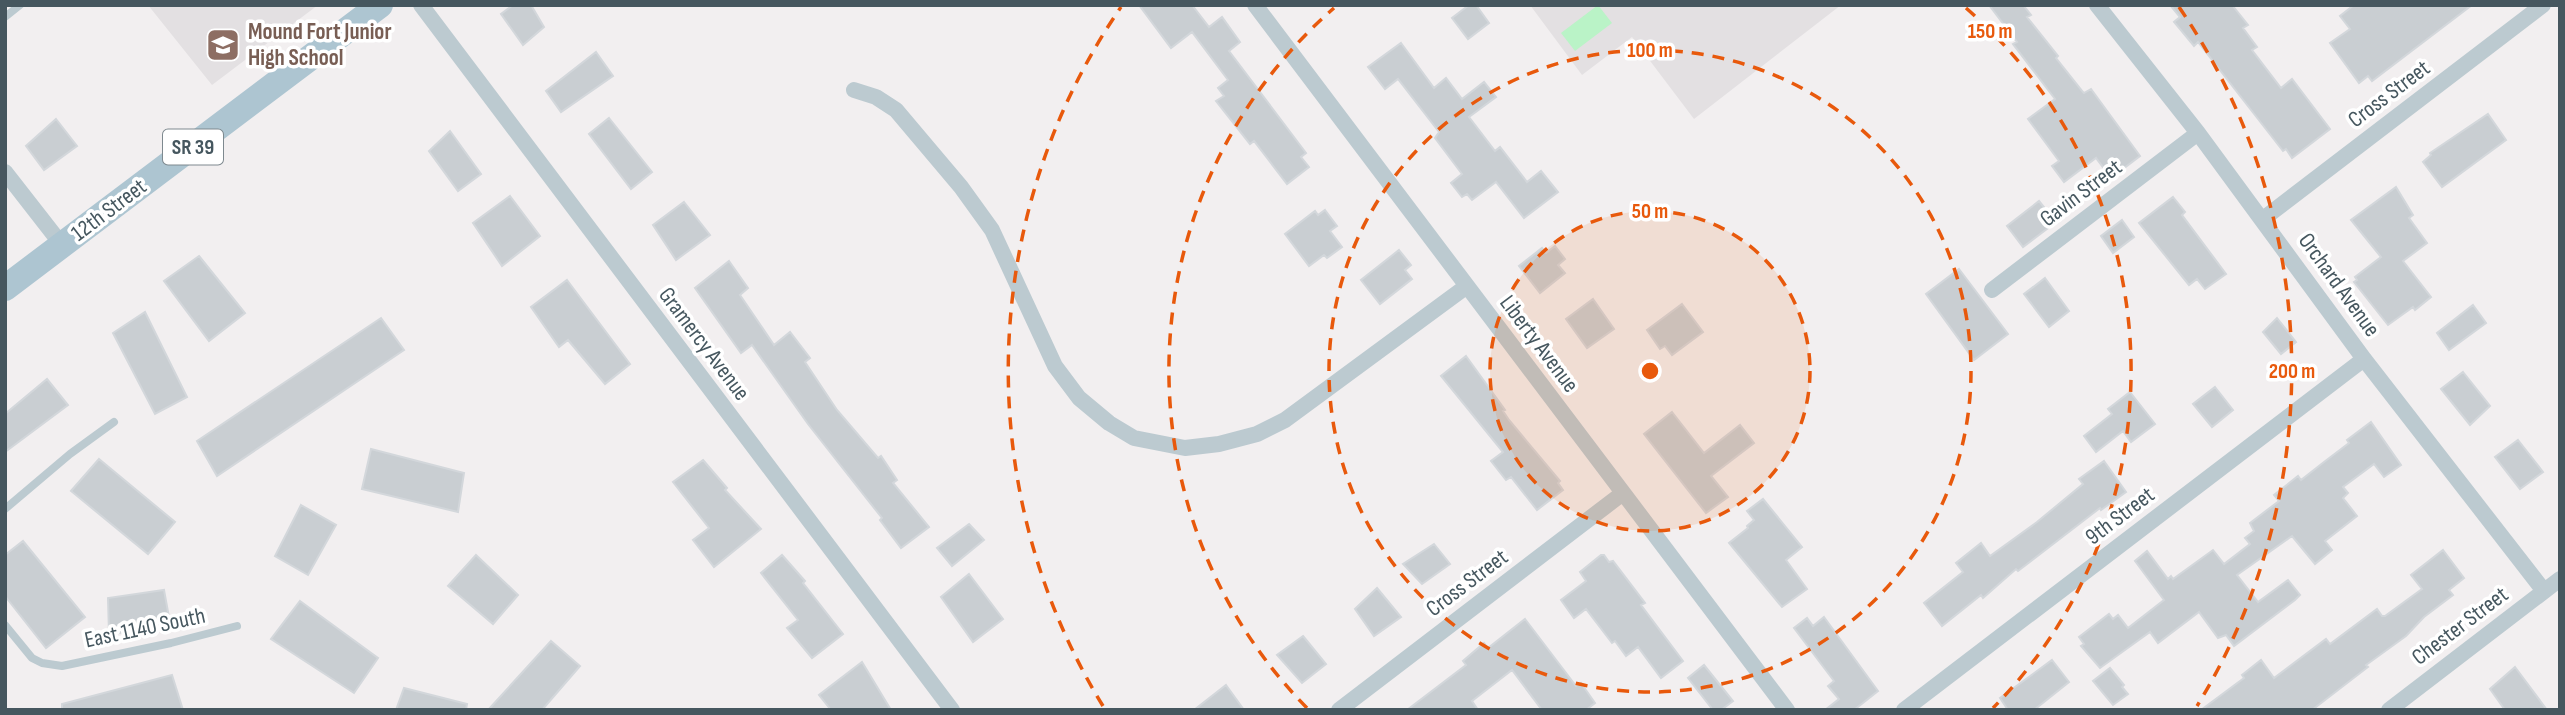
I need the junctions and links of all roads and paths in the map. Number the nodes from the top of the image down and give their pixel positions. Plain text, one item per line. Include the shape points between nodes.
1 (20, 5) edge
2 (380, 5) edge
3 (421, 5) edge
4 (1255, 5) edge
5 (2097, 5) edge
6 (2543, 5) edge
7 (5, 17) edge
8 (854, 90) dead end
9 (2198, 133) junction
10 (5, 172) edge
11 (2263, 219) junction
12 (62, 245) junction
13 (1467, 286) junction
14 (5, 288) edge
15 (1992, 290) dead end
16 (2364, 359) junction
17 (114, 422) dead end
18 (1623, 493) junction
19 (5, 509) edge
20 (2560, 579) edge
21 (2544, 591) junction
22 (5, 625) edge
23 (237, 626) dead end
24 (952, 710) edge
25 (1339, 710) edge
26 (1787, 710) edge
27 (1904, 710) edge
28 (2389, 710) edge

1 - 7 lane
2 - 12 main road, 12th Street / SR 39
3 - 24 street, Gramercy Avenue
4 - 13 street, Liberty Avenue
5 - 9 street, Orchard Avenue
6 - 11 street, Cross Street
8 - 13 street via 896,110 935,155 992,230 1055,366 1079,398 1134,438 1185,448 1256,434 1285,420
9 - 11 street, Orchard Avenue
9 - 15 street, Gavin Street
10 - 12 street
11 - 16 street, Orchard Avenue
12 - 14 main road, 12th Street / SR 39
13 - 18 street, Liberty Avenue
16 - 21 street, Orchard Avenue
16 - 27 street, 9th Street
17 - 19 lane
18 - 25 street, Cross Street
18 - 26 street, Liberty Avenue
20 - 21 street, Chester Street
21 - 28 street, Chester Street
22 - 23 lane, East 1140 South via 32,658 52,666

